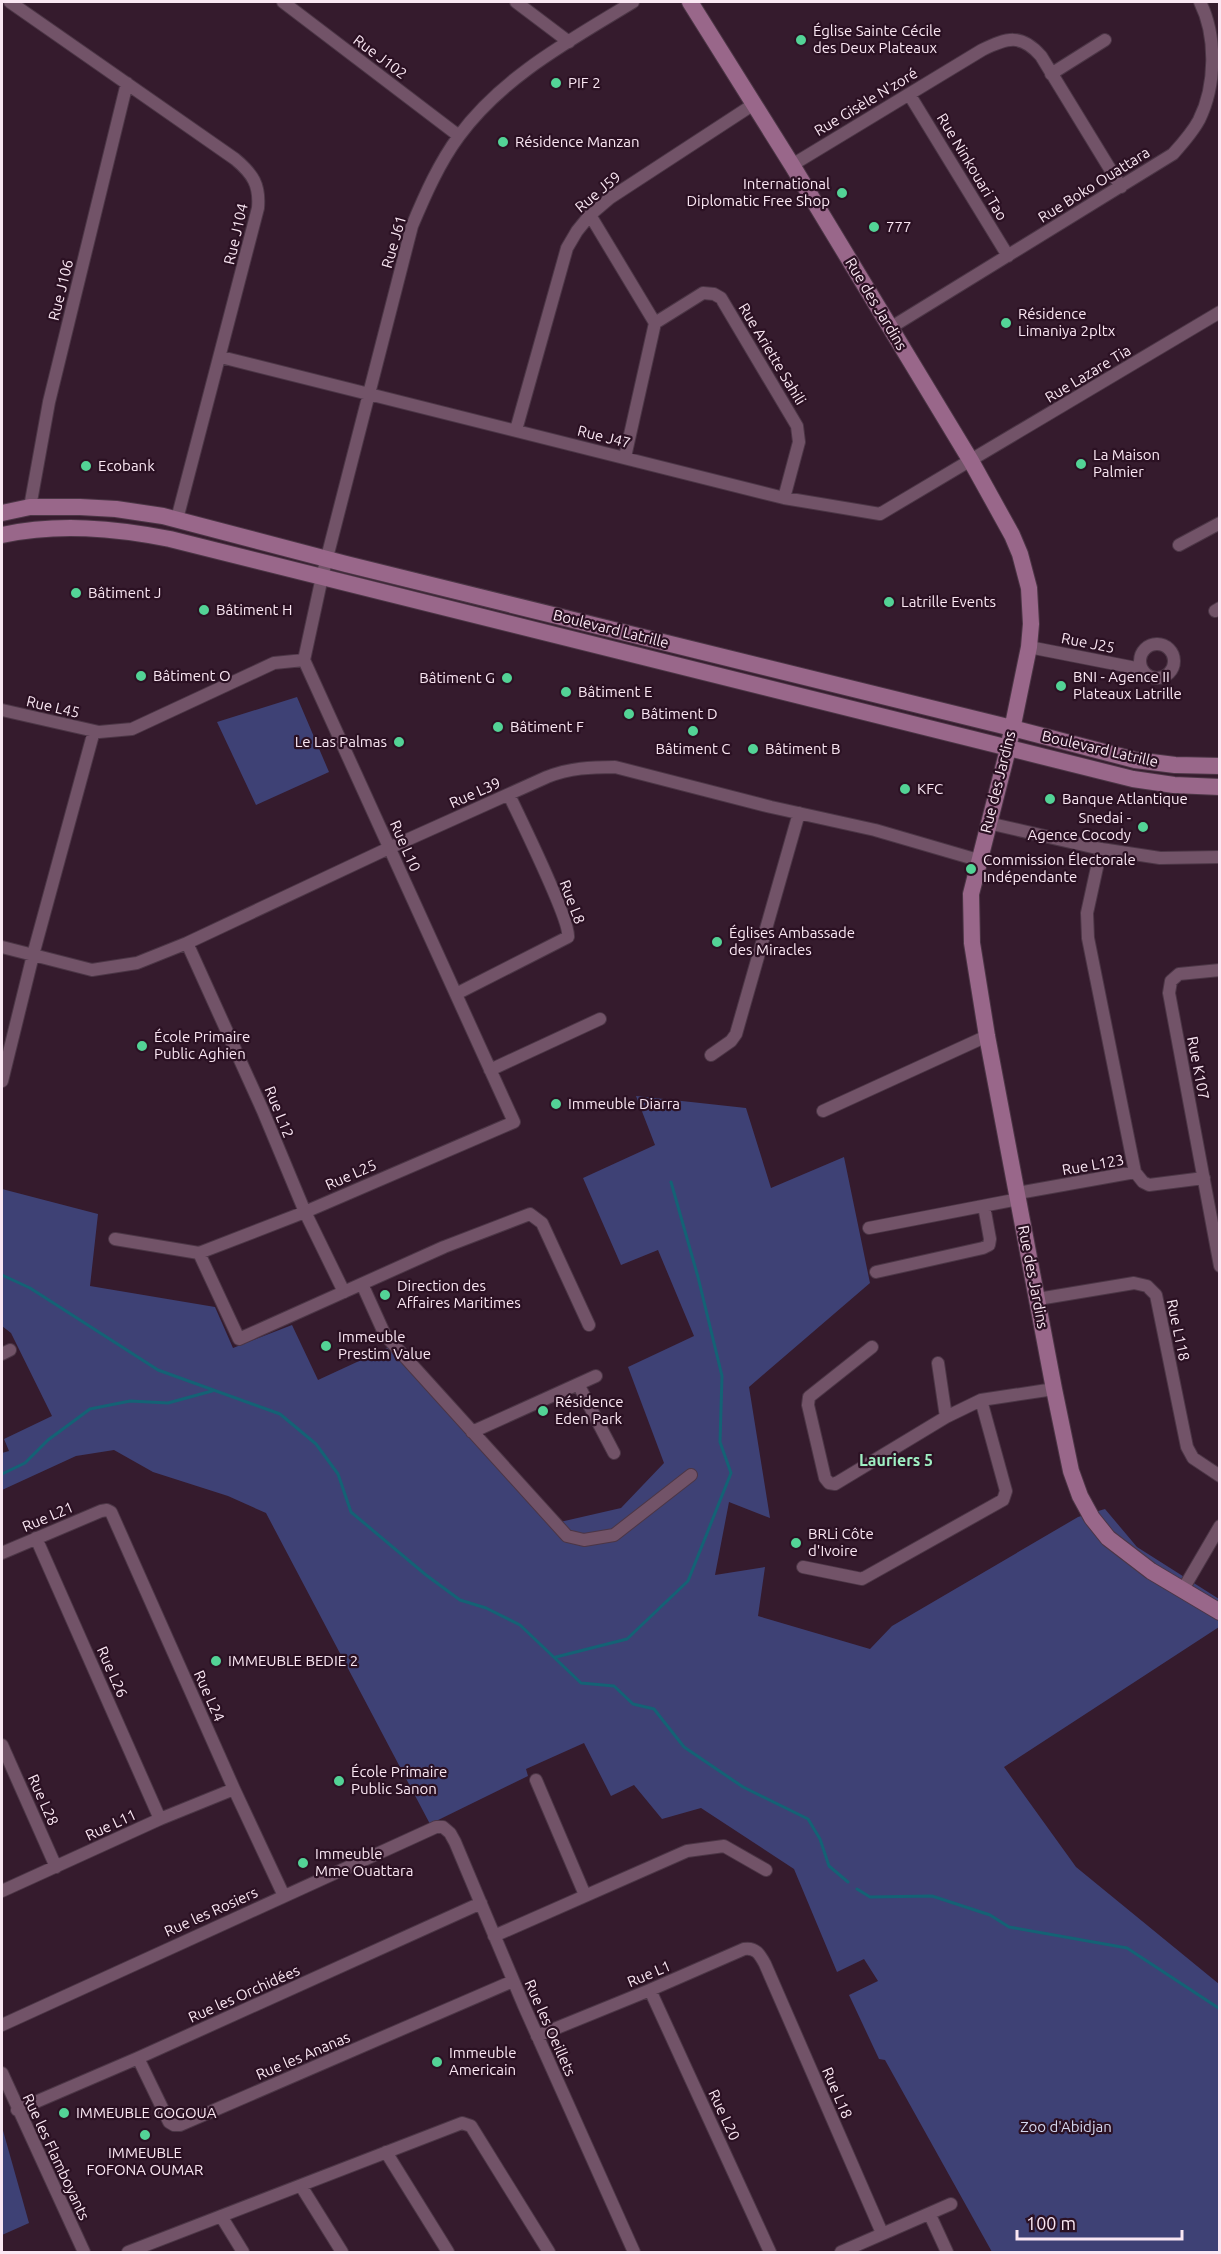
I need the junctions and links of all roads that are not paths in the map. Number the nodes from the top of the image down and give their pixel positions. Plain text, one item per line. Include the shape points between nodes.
1 (10, 2) edge
2 (283, 2) edge
3 (516, 2) edge
4 (633, 2) edge
5 (690, 2) edge
6 (1200, 2) edge
7 (1105, 40) dead end
8 (570, 42) junction
9 (1051, 74) junction
10 (127, 83) junction
11 (909, 94) junction
12 (754, 104) junction
13 (459, 136) junction
14 (792, 165) junction
15 (1120, 187) junction
16 (590, 214) junction
17 (1008, 256) junction
18 (1220, 312) edge
19 (655, 323) junction
20 (890, 328) junction
21 (221, 357) junction
22 (369, 395) junction
23 (516, 430) junction
24 (625, 457) junction
25 (971, 461) junction
26 (784, 498) junction
27 (30, 507) junction
28 (2, 513) edge
29 (177, 519) junction
30 (1220, 523) edge
31 (2, 535) edge
32 (1179, 545) dead end
33 (327, 560) junction
34 (322, 577) junction
35 (1029, 647) junction
36 (304, 660) junction
37 (1141, 669) dead end
38 (2, 710) edge
39 (1012, 728) junction
40 (96, 732) junction
41 (1008, 749) junction
42 (1220, 766) edge
43 (1220, 787) edge
44 (509, 795) junction
45 (799, 813) junction
46 (988, 823) junction
47 (389, 848) junction
48 (1101, 849) junction
49 (1220, 857) edge
50 (978, 860) junction
51 (187, 943) junction
52 (2, 947) edge
53 (33, 955) junction
54 (1220, 970) edge
55 (456, 994) junction
56 (600, 1019) dead end
57 (987, 1036) junction
58 (711, 1055) dead end
59 (490, 1070) junction
60 (2, 1081) edge
61 (823, 1111) dead end
62 (514, 1122) joint
63 (1135, 1172) junction
64 (1204, 1178) junction
65 (1018, 1196) junction
66 (984, 1206) junction
67 (305, 1212) junction
68 (869, 1228) dead end
69 (115, 1239) dead end
70 (199, 1253) junction
71 (1220, 1266) edge
72 (876, 1272) dead end
73 (362, 1284) junction
74 (344, 1292) junction
75 (1038, 1299) junction
76 (588, 1325) dead end
77 (872, 1347) dead end
78 (938, 1363) dead end
79 (596, 1376) dead end
80 (578, 1384) junction
81 (1054, 1389) junction
82 (981, 1400) junction
83 (946, 1417) junction
84 (472, 1432) junction
85 (614, 1453) dead end
86 (691, 1475) dead end
87 (1220, 1476) edge
88 (107, 1509) joint
89 (1220, 1526) edge
90 (36, 1538) junction
91 (2, 1553) edge
92 (803, 1567) dead end
93 (1182, 1591) junction
94 (1220, 1612) edge
95 (2, 1745) edge
96 (536, 1780) dead end
97 (234, 1789) junction
98 (160, 1819) junction
99 (432, 1828) joint
100 (56, 1867) junction
101 (766, 1870) dead end
102 (2, 1891) edge
103 (585, 1895) junction
104 (284, 1896) junction
105 (481, 1903) junction
106 (494, 1936) junction
107 (765, 1964) joint
108 (513, 1981) junction
109 (650, 1990) junction
110 (2, 2025) edge
111 (537, 2036) junction
112 (138, 2058) junction
113 (2, 2073) edge
114 (17, 2110) junction
115 (386, 2152) junction
116 (301, 2186) junction
117 (951, 2204) dead end
118 (930, 2215) junction
119 (221, 2217) junction
120 (882, 2233) junction
121 (84, 2253) edge
122 (128, 2253) edge
123 (243, 2253) edge
124 (342, 2253) edge
125 (448, 2253) edge
126 (549, 2253) edge
127 (633, 2253) edge
128 (770, 2253) edge
129 (841, 2253) edge
130 (947, 2253) edge

1 - 10 street, Rue J104
2 - 13 street, Rue J102
3 - 8 street
4 - 8 street, Rue J61
5 - 12 main road, Rue des Jardins
6 - 15 street, Rue Boko Ouattara via 1209,27 1212,79 1198,121 1173,154
7 - 9 street
8 - 13 street, Rue J61 via 512,81
9 - 11 street, Rue Gisèle N'zoré via 1032,45 1002,40
9 - 15 street, Rue Gisèle N'zoré
10 - 21 street, Rue J104 via 236,159 257,183 258,208
10 - 27 street, Rue J106 via 48,402
11 - 14 street, Rue Gisèle N'zoré
11 - 17 street, Rue Ninkouari Tao
12 - 14 main road, Rue des Jardins
12 - 16 street, Rue J59
13 - 22 street, Rue J61 via 427,190 412,226
14 - 20 main road, Rue des Jardins
15 - 17 street, Rue Boko Ouattara
16 - 19 street
16 - 23 street, Rue J59 via 561,263
17 - 20 street, Rue Boko Ouattara
18 - 25 street, Rue Lazare Tia
19 - 24 street
19 - 26 street, Rue Ariette Sahili via 704,293 721,298 797,426 799,442
20 - 25 main road, Rue des Jardins
21 - 22 street, Rue J47
21 - 29 street, Rue J104
22 - 23 street, Rue J47
22 - 33 street, Rue J61
23 - 24 street, Rue J47
24 - 26 street, Rue J47
25 - 26 street, Rue J47 via 880,514
25 - 35 main road, Rue des Jardins via 1020,554 1029,588
27 - 28 main road, Boulevard Latrille
27 - 29 main road, Boulevard Latrille via 116,509
29 - 33 main road, Boulevard Latrille
30 - 32 street
31 - 34 main road, Boulevard Latrille via 30,529 113,529 170,539
33 - 34 street, Rue J61
33 - 39 main road, Boulevard Latrille
34 - 36 street
34 - 41 main road, Boulevard Latrille
35 - 37 street, Rue J25
35 - 39 main road, Rue des Jardins
36 - 40 street, Rue L45 via 274,663 132,729
36 - 47 street, Rue L10
38 - 40 street, Rue L45
39 - 41 main road, Rue des Jardins
39 - 42 main road, Boulevard Latrille via 1135,760
40 - 53 street
41 - 43 main road, Boulevard Latrille via 1132,779
41 - 46 main road, Rue des Jardins
44 - 45 street, Rue L39 via 562,771 615,767
44 - 47 street, Rue L39
44 - 55 street, Rue L8 via 558,904 568,937
45 - 50 street, Rue L39
45 - 58 street via 736,1034
46 - 48 street
46 - 50 main road, Rue des Jardins
47 - 51 street, Rue L39
47 - 55 street, Rue L10
48 - 49 street via 1160,858
48 - 63 street via 1087,913 1088,938
50 - 57 main road, Rue des Jardins via 970,917
51 - 53 street, Rue L39 via 137,963 92,970
51 - 67 street, Rue L12
52 - 53 street, Rue L39
53 - 60 street
54 - 64 street, Rue K107 via 1179,974 1171,981 1169,993
55 - 59 street, Rue L10
56 - 59 street
57 - 61 street
57 - 65 main road, Rue des Jardins
59 - 62 street, Rue L10
62 - 67 street, Rue L25
63 - 64 street, Rue L123 via 1149,1185
63 - 65 street, Rue L123
64 - 71 street, Rue K107
65 - 66 street, Rue L123
65 - 75 main road, Rue des Jardins
66 - 68 street, Rue L123
66 - 72 street via 989,1245
67 - 70 street, Rue L25
67 - 74 street, Rue L12
69 - 70 street
70 - 74 street via 239,1340
73 - 74 street
73 - 76 street via 530,1214 542,1223
73 - 84 street via 385,1335
75 - 81 main road, Rue des Jardins
75 - 87 street, Rue L118 via 1134,1283 1147,1286 1156,1295 1187,1447 1193,1458
77 - 83 street via 809,1397 825,1478 830,1483 835,1484
78 - 83 street
79 - 80 street
80 - 84 street
80 - 85 street
81 - 82 street
81 - 93 main road, Rue des Jardins via 1071,1471 1092,1518 1115,1544
82 - 83 street
82 - 92 street via 1004,1500 862,1579
84 - 86 street via 567,1536 584,1540 614,1535
88 - 90 street, Rue L21
88 - 97 street, Rue L24
89 - 93 street
90 - 91 street, Rue L21
90 - 98 street, Rue L26
93 - 94 main road, Rue des Jardins
95 - 100 street, Rue L28
96 - 103 street
97 - 98 street, Rue L11
97 - 104 street, Rue L24
98 - 100 street, Rue L11
99 - 104 street, Rue les Rosiers
99 - 105 street, Rue les Oeillets via 443,1827 450,1833
100 - 102 street, Rue L11
101 - 103 street via 720,1846 687,1851
103 - 106 street
104 - 110 street, Rue les Rosiers
105 - 106 street, Rue les Oeillets
105 - 112 street, Rue les Orchidées
106 - 108 street, Rue les Oeillets
107 - 109 street, Rue L1 via 756,1951 748,1948
107 - 120 street, Rue L18
108 - 111 street, Rue les Oeillets
108 - 112 street, Rue les Ananas via 180,2125 169,2122
109 - 111 street, Rue L1
109 - 128 street, Rue L20
111 - 127 street, Rue les Oeillets
112 - 114 street, Rue les Orchidées
113 - 114 street, Rue les Flamboyants
114 - 121 street, Rue les Flamboyants
115 - 116 street
115 - 125 street
115 - 126 street via 451,2127 471,2127
116 - 119 street
116 - 124 street
117 - 118 street
118 - 120 street
118 - 130 street
119 - 122 street
119 - 123 street
120 - 129 street

